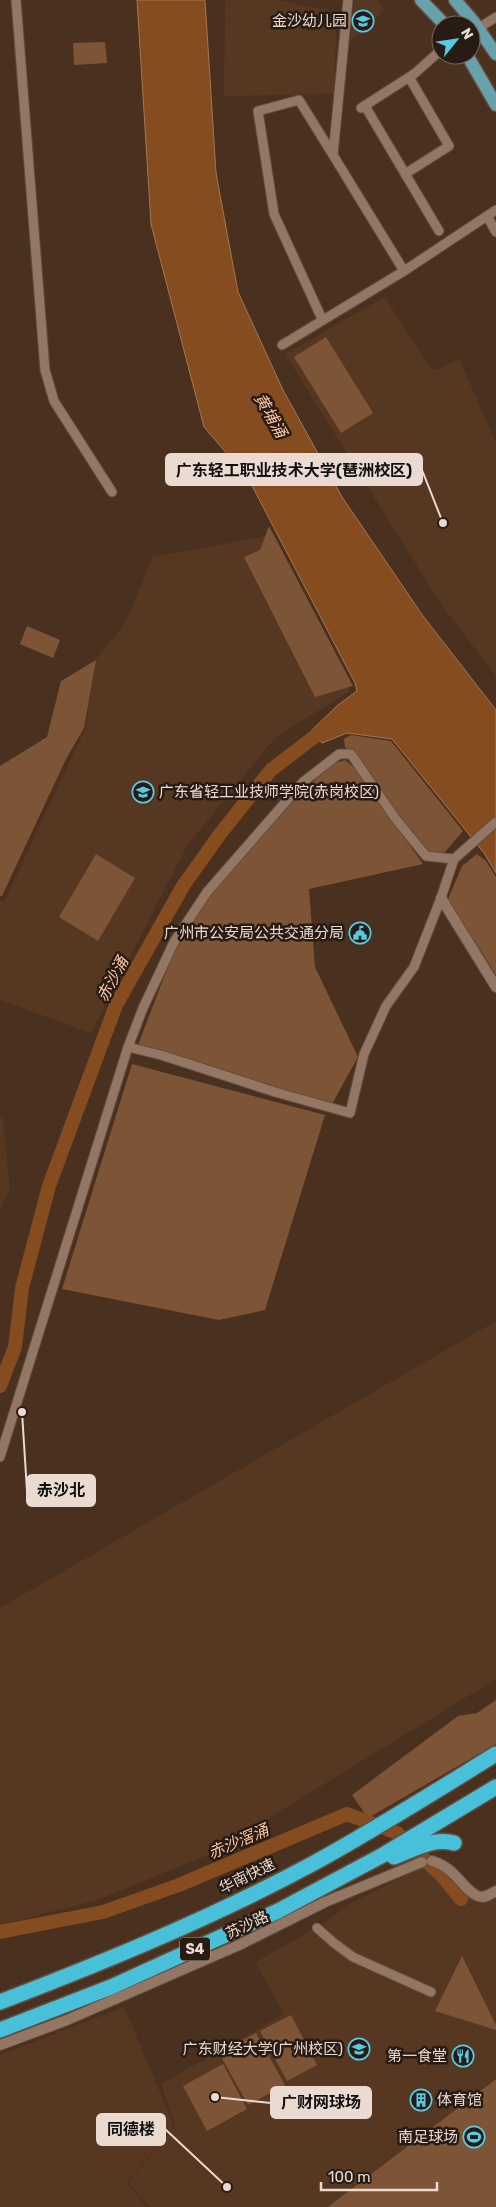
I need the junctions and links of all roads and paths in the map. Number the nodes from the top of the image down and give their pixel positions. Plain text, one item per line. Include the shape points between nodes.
1 (16, 0) edge
2 (348, 0) edge
3 (421, 0) edge
4 (455, 0) edge
5 (435, 15) edge
6 (468, 15) edge
7 (496, 17) edge
8 (481, 27) edge
9 (481, 31) edge
10 (496, 54) edge
11 (431, 59) edge
12 (473, 65) edge
13 (409, 78) junction
14 (496, 105) edge
15 (333, 155) junction
16 (406, 174) junction
17 (496, 210) edge
18 (487, 216) junction
19 (439, 231) dead end
20 (496, 232) edge
21 (404, 271) junction
22 (322, 318) junction
23 (282, 344) dead end
24 (112, 492) dead end
25 (496, 822) edge
26 (454, 859) junction
27 (442, 898) junction
28 (496, 987) edge
29 (128, 1047) junction
30 (0, 1457) edge
31 (496, 1754) edge
32 (496, 1787) edge
33 (449, 1842) dead end
34 (385, 1857) junction
35 (496, 1891) edge
36 (317, 1928) dead end
37 (431, 1992) dead end
38 (0, 2000) edge
39 (0, 2030) edge
40 (0, 2045) edge

1 - 24 street via 45,370 54,401
2 - 15 street
3 - 5 main road
4 - 6 main road
7 - 8 street
9 - 10 main road
11 - 13 street
12 - 14 main road
13 - 16 street via 449,146
13 - 16 street via 363,107
15 - 21 street
15 - 22 street via 299,100 258,111 274,214
16 - 19 street
17 - 18 street
18 - 20 street
18 - 21 street
21 - 22 street
22 - 23 street
25 - 26 street
26 - 27 street
26 - 29 street via 426,856 351,754 339,754 303,782 207,892 174,942
27 - 28 street
27 - 29 street via 414,967 386,1006 364,1054 350,1113
29 - 30 street
31 - 38 highway, 华南快速 / S4 via 312,1864 111,1958
32 - 34 highway, S4
33 - 34 highway via 430,1843
34 - 39 highway, S4 via 111,1987
35 - 40 street, 苏沙路 via 479,1897 454,1872 442,1864 427,1861 325,1902 239,1945 67,2020
36 - 37 street via 353,1957

